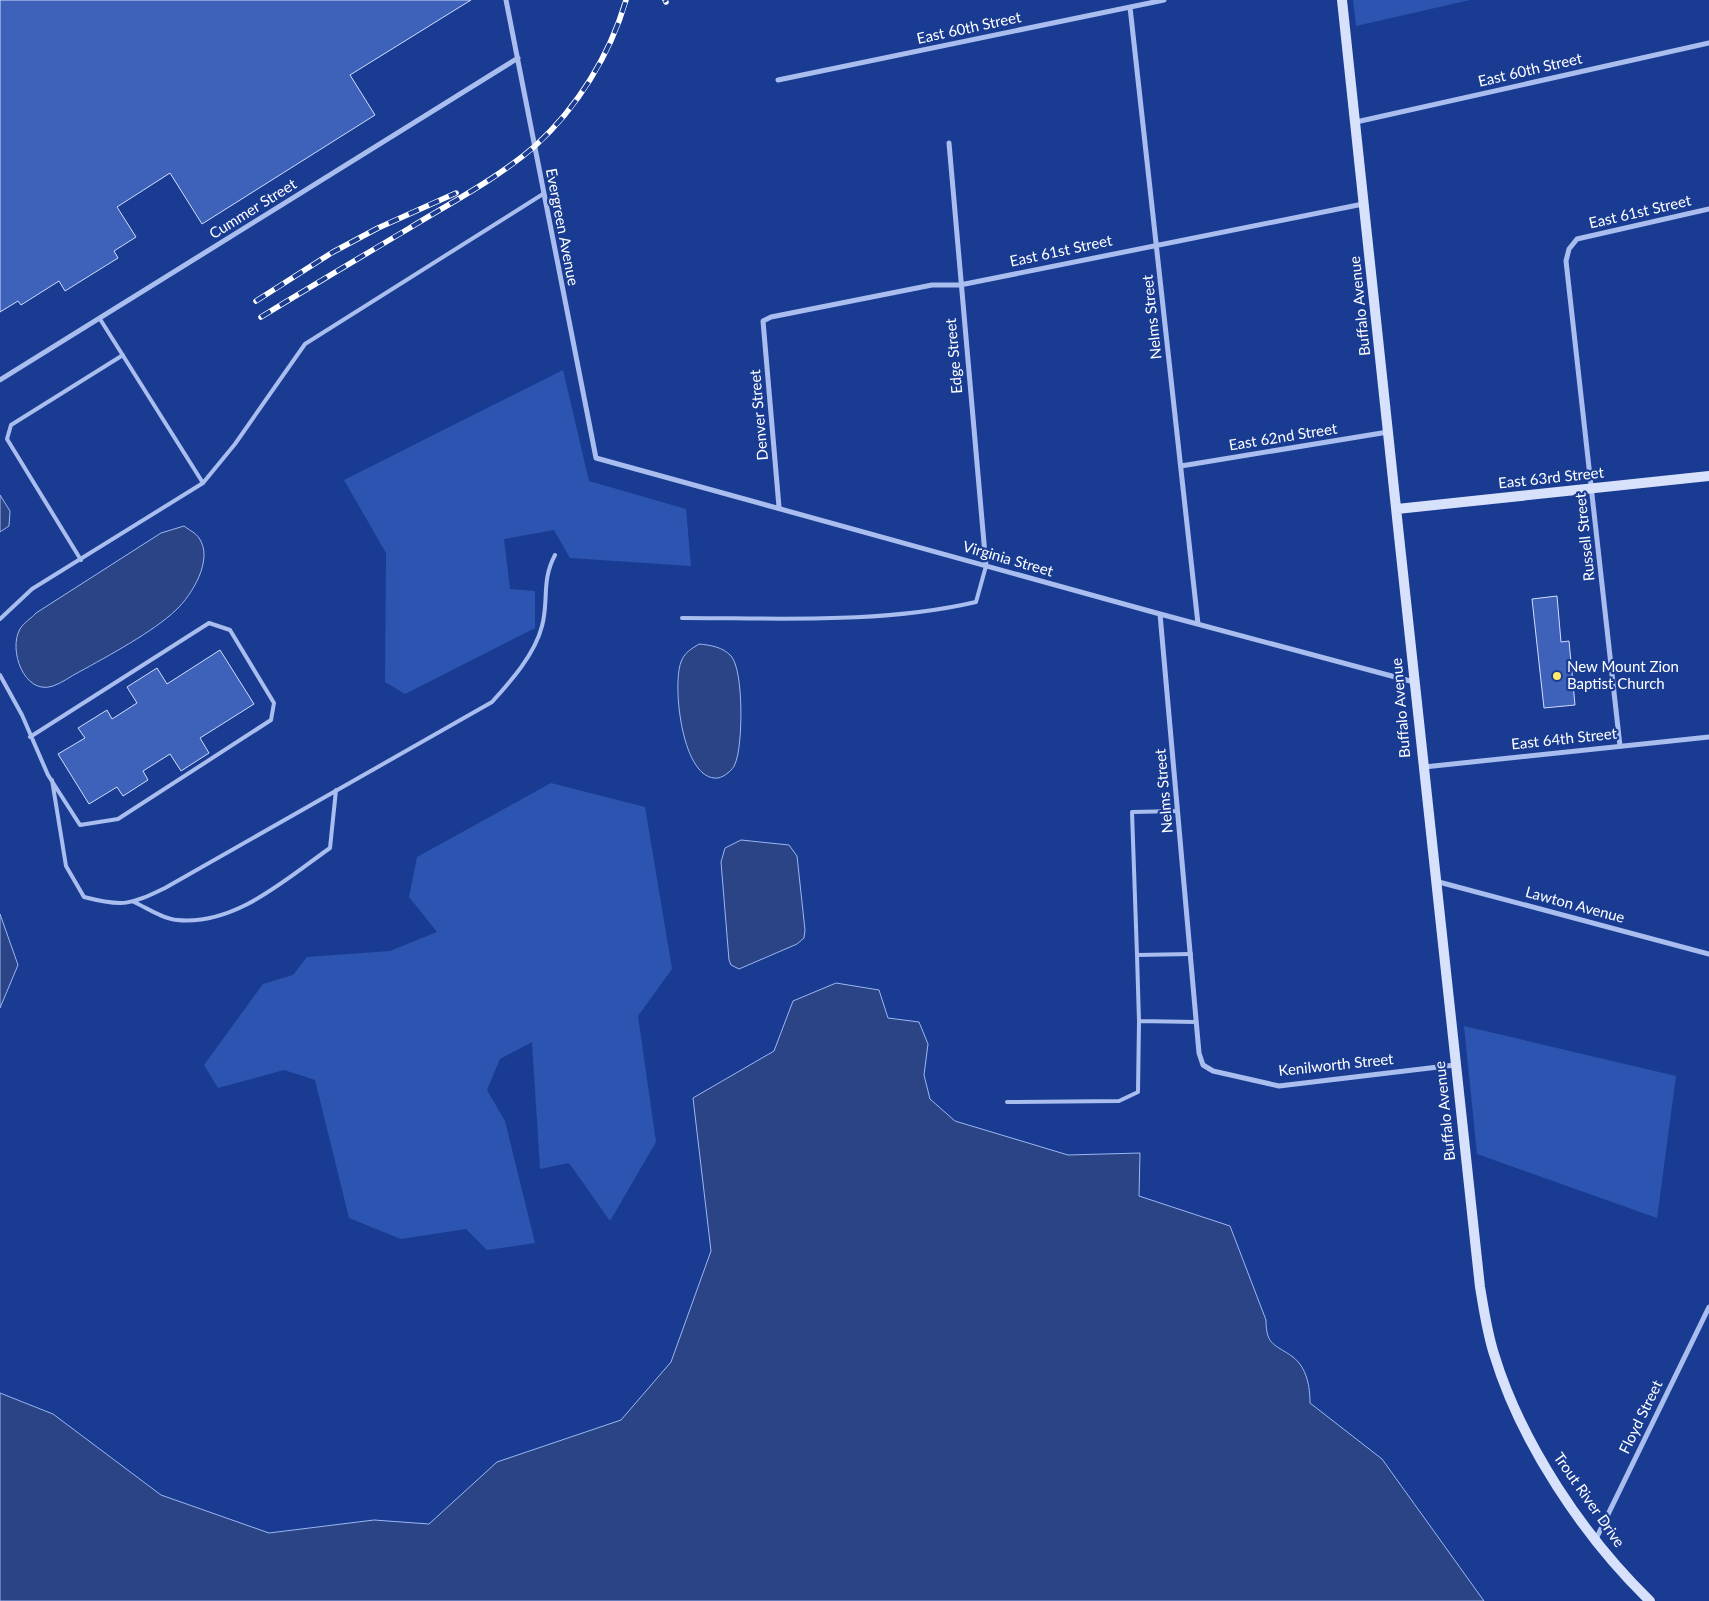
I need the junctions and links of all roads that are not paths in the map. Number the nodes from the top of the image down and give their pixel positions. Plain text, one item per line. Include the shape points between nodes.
1 (506, 0) edge
2 (1164, 0) edge
3 (1342, 0) edge
4 (1130, 7) junction
5 (1709, 43) edge
6 (518, 58) junction
7 (778, 80) dead end
8 (1356, 122) junction
9 (949, 143) dead end
10 (543, 194) junction
11 (1364, 204) junction
12 (1709, 209) edge
13 (1577, 239) joint
14 (1156, 244) junction
15 (960, 285) junction
16 (100, 319) junction
17 (763, 321) joint
18 (123, 355) junction
19 (0, 380) edge
20 (1389, 432) junction
21 (596, 458) joint
22 (1181, 466) junction
23 (1709, 476) edge
24 (203, 483) junction
25 (1592, 489) junction
26 (779, 507) junction
27 (1397, 509) junction
28 (555, 555) dead end
29 (81, 560) junction
30 (986, 566) junction
31 (1160, 614) junction
32 (682, 618) dead end
33 (0, 619) edge
34 (1198, 624) junction
35 (0, 675) edge
36 (1414, 682) junction
37 (30, 737) junction
38 (1709, 737) edge
39 (1620, 746) junction
40 (1422, 767) junction
41 (52, 780) junction
42 (336, 790) junction
43 (1178, 810) junction
44 (1435, 881) junction
45 (134, 902) junction
46 (1191, 954) junction
47 (1709, 954) edge
48 (1137, 955) junction
49 (1192, 966) joint
50 (1139, 1021) junction
51 (1196, 1022) junction
52 (1455, 1064) junction
53 (1007, 1102) dead end
54 (1709, 1307) edge
55 (1516, 1408) joint
56 (1596, 1539) junction
57 (1650, 1601) edge

1 - 6 street, Evergreen Avenue
2 - 4 street, East 60th Street
3 - 8 street, Buffalo Avenue
4 - 7 street, East 60th Street
4 - 14 street, Nelms Street
5 - 8 street, East 60th Street
6 - 10 street, Evergreen Avenue
6 - 16 street, Cummer Street
8 - 11 street, Buffalo Avenue
9 - 15 street, Edge Street
10 - 21 street, Evergreen Avenue
10 - 24 lane via 305,344 235,444
11 - 14 street, East 61st Street
11 - 20 street, Buffalo Avenue
12 - 13 street, East 61st Street
13 - 25 street, Russell Street via 1569,249 1566,261
14 - 15 street, East 61st Street
14 - 22 street, Nelms Street
15 - 17 street, East 61st Street via 932,285
15 - 30 street, Edge Street
16 - 18 lane
16 - 19 street, Cummer Street
17 - 26 street, Denver Street
18 - 24 lane
18 - 29 lane via 11,425 7,438
20 - 22 street, East 62nd Street
20 - 27 street, Buffalo Avenue
21 - 26 street, Virginia Street
22 - 34 street, Nelms Street
23 - 25 street, East 63rd Street
24 - 29 lane
25 - 27 street, East 63rd Street
25 - 39 street, Russell Street
26 - 30 street, Virginia Street
27 - 36 street, Buffalo Avenue
28 - 42 lane via 547,569 542,626 520,670 492,702
29 - 33 lane via 32,589
30 - 31 street, Virginia Street
30 - 32 lane via 976,602 950,608 874,616
31 - 34 street, Virginia Street
31 - 43 street, Nelms Street
34 - 36 street, Virginia Street
35 - 37 lane
36 - 40 street, Buffalo Avenue
37 - 41 lane
37 - 41 lane via 209,623 230,630 274,703 271,720 118,819 80,825
38 - 39 street, East 64th Street
39 - 40 street, East 64th Street
40 - 44 street, Buffalo Avenue
41 - 45 lane via 66,866 84,897 114,904
42 - 45 lane via 165,888
42 - 45 lane via 330,848 253,902 203,920 175,920
43 - 46 street, Nelms Street
43 - 48 lane via 1132,812
44 - 47 street, Lawton Avenue
44 - 52 street, Buffalo Avenue
46 - 48 lane
46 - 49 street, Nelms Street
48 - 50 lane
49 - 51 street, Kenilworth Street
50 - 51 lane
50 - 53 lane via 1138,1092 1119,1100
51 - 52 street, Kenilworth Street via 1202,1065 1213,1071 1279,1086
52 - 55 street, Buffalo Avenue via 1487,1330
54 - 56 street, Floyd Street
55 - 56 street, Trout River Drive via 1541,1458
56 - 57 street, Trout River Drive

